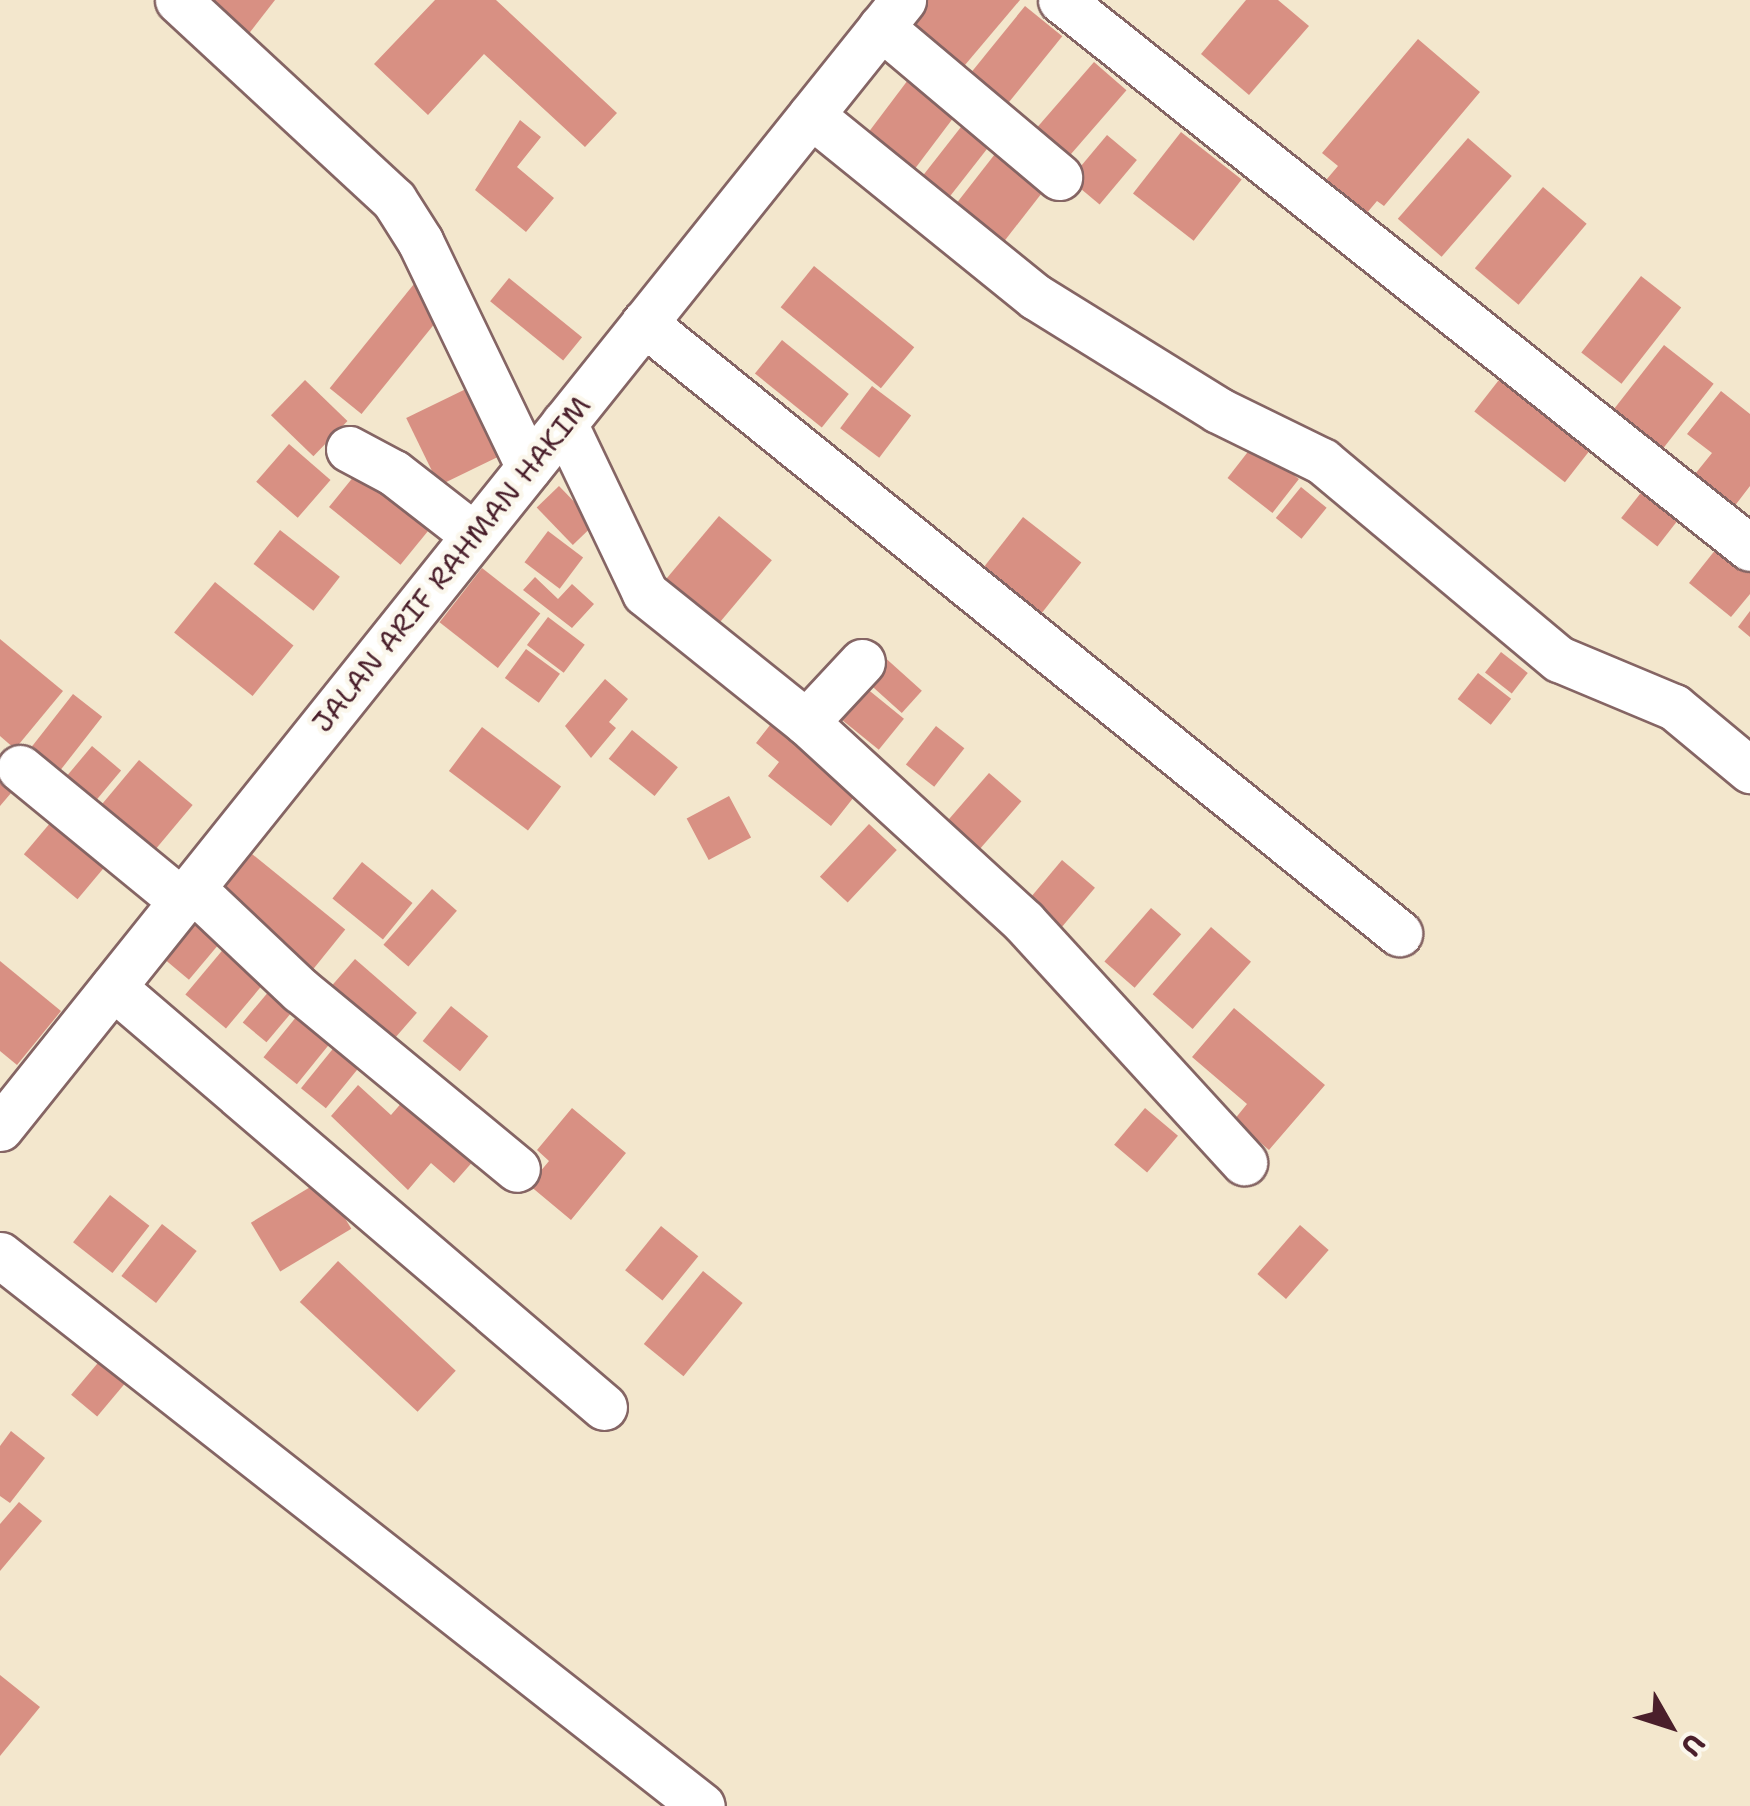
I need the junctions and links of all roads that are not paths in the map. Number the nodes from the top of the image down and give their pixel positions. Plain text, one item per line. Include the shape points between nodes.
1 (178, 0) edge
2 (1061, 0) edge
3 (892, 13) edge
4 (810, 115) junction
5 (1060, 177) dead end
6 (644, 323) junction
7 (546, 446) junction
8 (349, 449) dead end
9 (474, 535) junction
10 (1750, 548) edge
11 (862, 662) dead end
12 (806, 722) junction
13 (20, 768) dead end
14 (1750, 770) edge
15 (187, 895) junction
16 (1399, 933) dead end
17 (113, 987) junction
18 (0, 1128) edge
19 (1244, 1162) dead end
20 (517, 1169) dead end
21 (0, 1255) edge
22 (604, 1407) dead end
23 (702, 1806) edge

1 - 7 street via 394,200
2 - 10 street
3 - 4 street, JALAN ARIF RAHMAN HAKIM
3 - 5 street
4 - 6 street, JALAN ARIF RAHMAN HAKIM
4 - 14 street via 1036,296 1218,410 1322,461 1558,660 1674,707
6 - 7 street, JALAN ARIF RAHMAN HAKIM
6 - 16 street
7 - 9 street, JALAN ARIF RAHMAN HAKIM
7 - 12 street via 645,593
8 - 9 street via 394,472
9 - 15 street, JALAN ARIF RAHMAN HAKIM
11 - 12 street
12 - 19 street via 1024,922
13 - 15 street
15 - 17 street, JALAN ARIF RAHMAN HAKIM
15 - 20 street
17 - 18 street, JALAN ARIF RAHMAN HAKIM
17 - 22 street
21 - 23 street

